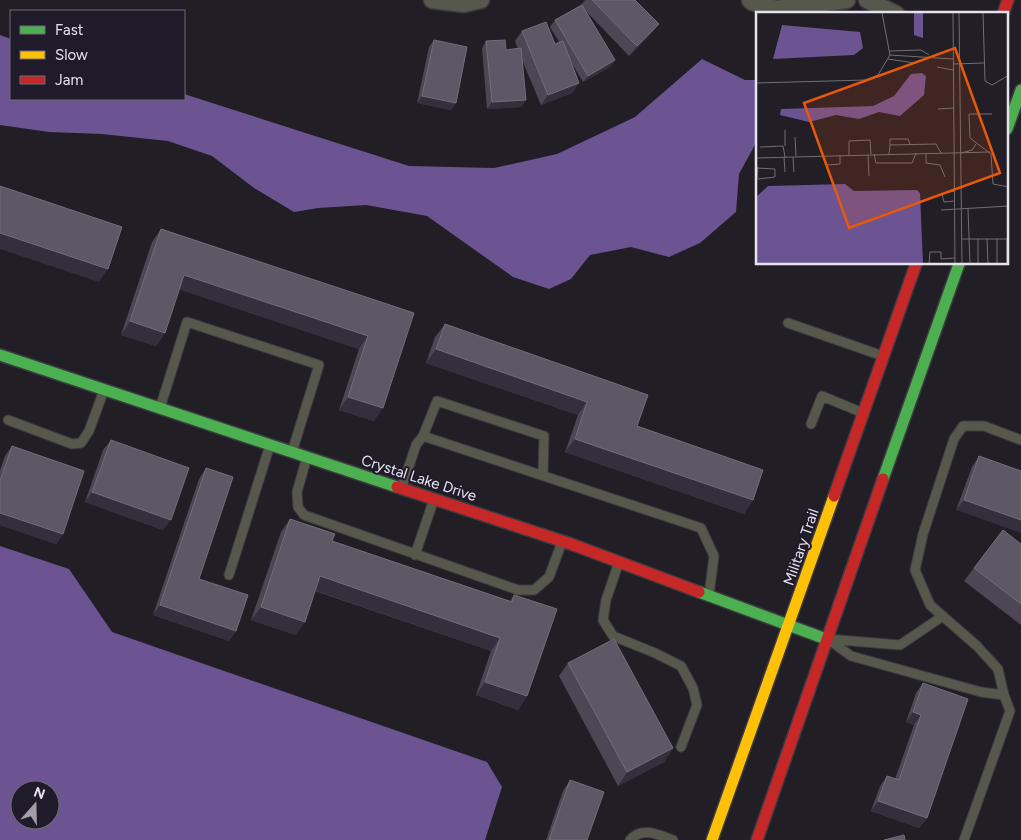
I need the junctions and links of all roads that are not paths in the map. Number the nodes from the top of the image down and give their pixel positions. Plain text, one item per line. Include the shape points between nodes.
1 (432, 0) edge
2 (480, 0) edge
3 (750, 0) edge
4 (847, 0) edge
5 (867, 0) edge
6 (1008, 0) edge
7 (892, 12) edge
8 (1004, 12) edge
9 (1016, 100) edge
10 (1008, 126) edge
11 (916, 265) edge
12 (959, 265) edge
13 (788, 323) dead end
14 (0, 355) edge
15 (883, 356) junction
16 (104, 390) junction
17 (159, 408) junction
18 (863, 413) junction
19 (8, 420) dead end
20 (811, 424) dead end
21 (423, 436) junction
22 (1021, 440) edge
23 (270, 444) junction
24 (292, 452) junction
25 (307, 457) junction
26 (543, 475) junction
27 (402, 488) junction
28 (434, 498) junction
29 (562, 541) junction
30 (415, 555) junction
31 (619, 562) junction
32 (229, 575) dead end
33 (709, 595) junction
34 (943, 616) junction
35 (789, 626) junction
36 (826, 638) junction
37 (1004, 695) junction
38 (681, 747) dead end
39 (630, 840) edge
40 (673, 840) edge
41 (712, 840) edge
42 (757, 840) edge
43 (964, 840) edge

1 - 2 street via 464,4
3 - 4 street via 776,9
5 - 7 street
6 - 8 street
9 - 10 street
11 - 15 street, Military Trail
12 - 36 street
13 - 15 lane
14 - 16 street, Crystal Lake Drive
15 - 18 street, Military Trail
16 - 17 street, Crystal Lake Drive
16 - 19 lane via 89,431 81,443 72,444
17 - 23 street, Crystal Lake Drive
17 - 24 lane via 187,322 281,352 318,365
18 - 20 lane via 822,396
18 - 35 street, Military Trail
21 - 26 lane
21 - 26 lane via 437,401 544,436
21 - 27 lane via 416,445
22 - 34 lane via 984,426 963,426 954,438 923,534 915,570 930,605
23 - 24 street, Crystal Lake Drive
23 - 32 lane
24 - 25 street, Crystal Lake Drive
25 - 27 street, Crystal Lake Drive
25 - 30 lane via 297,492 298,507 304,516
26 - 33 lane via 701,528 714,556
27 - 28 street, Crystal Lake Drive
28 - 29 street, Crystal Lake Drive
28 - 30 lane
29 - 30 lane via 549,577 534,590 518,590
29 - 31 street, Crystal Lake Drive
31 - 33 street, Crystal Lake Drive
31 - 38 lane via 603,620 613,636 681,666 693,688 697,705
33 - 35 street, Crystal Lake Drive
34 - 36 lane via 900,645
34 - 37 lane via 998,669
35 - 36 street, Crystal Lake Drive
35 - 41 street, Military Trail
36 - 37 lane via 851,656 971,690
36 - 42 street
37 - 43 lane via 1010,711
39 - 40 lane via 641,832

